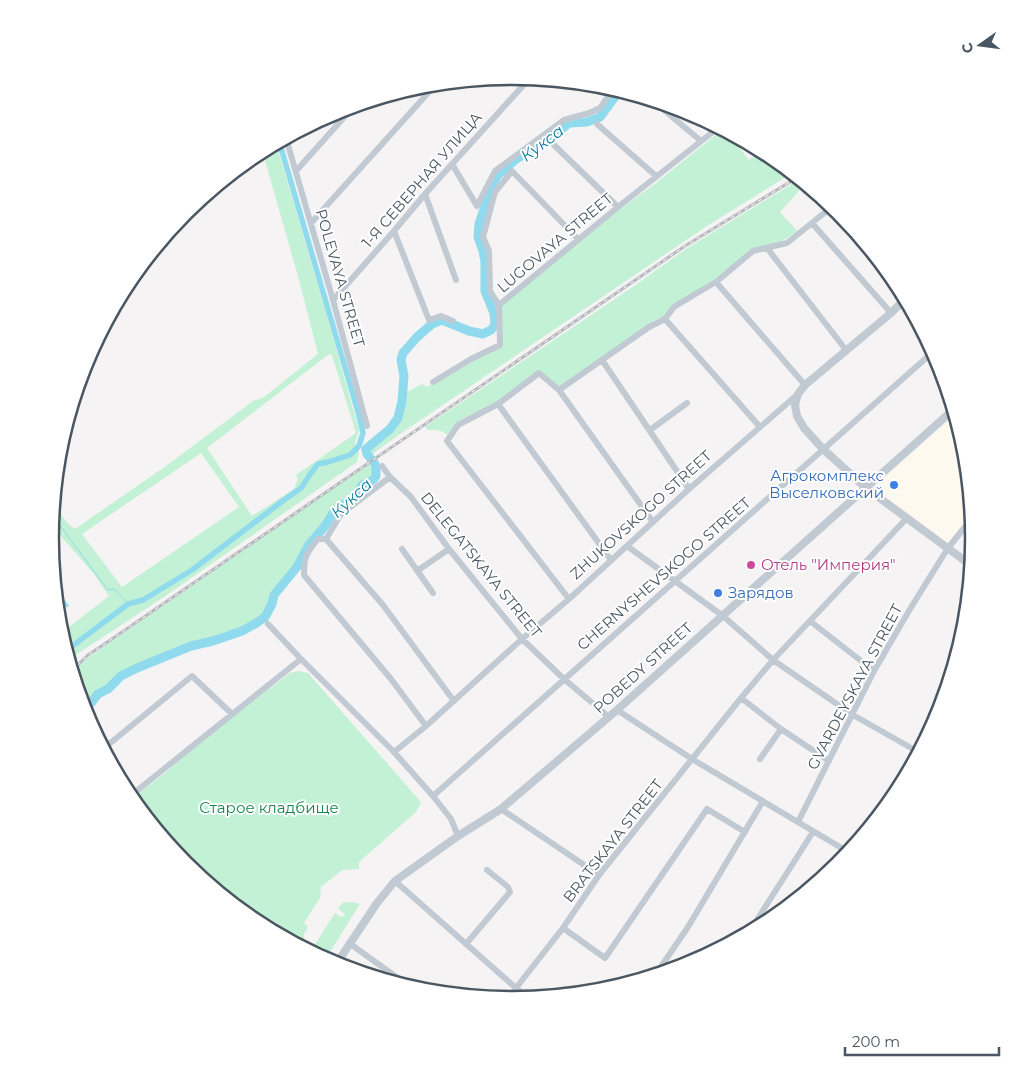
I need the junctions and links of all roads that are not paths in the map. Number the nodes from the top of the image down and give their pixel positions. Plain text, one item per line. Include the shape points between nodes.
1 (523, 85) edge
2 (430, 92) edge
3 (609, 95) edge
4 (666, 112) edge
5 (344, 117) edge
6 (597, 124) dead end
7 (713, 132) edge
8 (701, 141) junction
9 (288, 145) edge
10 (554, 145) dead end
11 (452, 164) junction
12 (296, 171) junction
13 (656, 176) junction
14 (425, 194) junction
15 (618, 207) junction
16 (826, 211) edge
17 (311, 223) junction
18 (812, 223) junction
19 (394, 231) junction
20 (578, 239) junction
21 (767, 248) junction
22 (456, 280) dead end
23 (716, 282) junction
24 (333, 300) junction
25 (900, 304) edge
26 (499, 306) junction
27 (891, 313) junction
28 (665, 319) junction
29 (453, 321) dead end
30 (846, 350) junction
31 (928, 356) edge
32 (602, 360) junction
33 (432, 382) dead end
34 (805, 386) junction
35 (559, 390) junction
36 (798, 394) junction
37 (687, 403) dead end
38 (498, 404) junction
39 (949, 414) edge
40 (367, 426) dead end
41 (760, 427) junction
42 (650, 430) junction
43 (823, 449) junction
44 (382, 466) dead end
45 (390, 477) junction
46 (866, 488) junction
47 (689, 489) junction
48 (907, 518) junction
49 (653, 522) junction
50 (966, 526) edge
51 (326, 539) junction
52 (628, 546) junction
53 (948, 548) junction
54 (449, 549) junction
55 (402, 550) dead end
56 (611, 560) junction
57 (965, 561) edge
58 (417, 571) junction
59 (675, 581) junction
60 (433, 593) dead end
61 (569, 599) junction
62 (723, 616) junction
63 (810, 621) junction
64 (268, 624) dead end
65 (522, 639) junction
66 (301, 659) junction
67 (773, 660) junction
68 (874, 672) junction
69 (564, 679) junction
70 (740, 698) junction
71 (454, 701) junction
72 (617, 710) junction
73 (232, 714) junction
74 (852, 715) junction
75 (609, 717) junction
76 (426, 726) junction
77 (782, 729) junction
78 (109, 744) edge
79 (913, 749) edge
80 (394, 752) junction
81 (692, 759) junction
82 (760, 759) dead end
83 (830, 761) junction
84 (136, 792) edge
85 (433, 796) junction
86 (763, 801) junction
87 (501, 809) junction
88 (798, 822) junction
89 (744, 832) junction
90 (813, 832) junction
91 (458, 836) junction
92 (843, 849) edge
93 (487, 870) dead end
94 (599, 875) junction
95 (395, 881) junction
96 (756, 921) edge
97 (563, 928) junction
98 (349, 944) junction
99 (466, 944) junction
100 (340, 958) edge
101 (660, 967) edge
102 (396, 977) edge
103 (516, 988) junction
104 (514, 992) edge
105 (521, 992) edge

1 - 11 street, 1-Я СЕВЕРНАЯ УЛИЦА
2 - 17 street
3 - 11 street via 600,108 564,120 495,171 477,206
4 - 8 street
5 - 12 street
6 - 13 street
7 - 8 street, LUGOVAYA STREET
8 - 13 street, LUGOVAYA STREET
9 - 12 street, POLEVAYA STREET
10 - 15 street
11 - 14 street, 1-Я СЕВЕРНАЯ УЛИЦА
12 - 17 street, POLEVAYA STREET
13 - 15 street, LUGOVAYA STREET
14 - 19 street, 1-Я СЕВЕРНАЯ УЛИЦА
14 - 22 street
15 - 20 street, LUGOVAYA STREET
16 - 18 street
17 - 24 street, POLEVAYA STREET
18 - 21 street via 787,242
18 - 27 street
19 - 24 street, 1-Я СЕВЕРНАЯ УЛИЦА
19 - 29 street via 429,320 441,316
20 - 26 street, LUGOVAYA STREET
20 - 26 street via 512,170 494,192 482,237 489,251 490,291
21 - 23 street via 753,251
21 - 30 street
23 - 28 street via 674,307
23 - 34 street
24 - 40 street, POLEVAYA STREET
25 - 27 street, ZHUKOVSKOGO STREET
26 - 33 street, LUGOVAYA STREET via 500,345
27 - 30 street, ZHUKOVSKOGO STREET
28 - 32 street
28 - 41 street
30 - 34 street, ZHUKOVSKOGO STREET
31 - 43 street, CHERNYSHEVSKOGO STREET
32 - 35 street
32 - 42 street
34 - 36 street, ZHUKOVSKOGO STREET
35 - 38 street via 539,373
35 - 49 street
36 - 41 street, ZHUKOVSKOGO STREET
36 - 43 street via 797,416
37 - 42 street
38 - 56 street
38 - 61 street via 458,425 447,441
39 - 46 street, POBEDY STREET
41 - 47 street, ZHUKOVSKOGO STREET
42 - 47 street
43 - 46 street
43 - 59 street, CHERNYSHEVSKOGO STREET
44 - 45 street, DELEGATSKAYA STREET
45 - 51 street via 341,514
45 - 54 street, DELEGATSKAYA STREET via 411,497
46 - 48 street
46 - 62 street, POBEDY STREET
47 - 49 street, ZHUKOVSKOGO STREET
48 - 53 street
48 - 63 street, BRATSKAYA STREET
49 - 52 street, ZHUKOVSKOGO STREET
50 - 53 street, GVARDEYSKAYA STREET
51 - 71 street via 383,605
51 - 76 street via 318,539 311,548 304,560 304,575
52 - 56 street, ZHUKOVSKOGO STREET
52 - 59 street
53 - 57 street
53 - 68 street, GVARDEYSKAYA STREET
54 - 58 street
54 - 65 street, DELEGATSKAYA STREET
55 - 58 street
56 - 61 street, ZHUKOVSKOGO STREET
58 - 60 street
59 - 62 street
59 - 69 street, CHERNYSHEVSKOGO STREET
61 - 65 street, ZHUKOVSKOGO STREET
62 - 67 street
62 - 72 street, POBEDY STREET
63 - 67 street, BRATSKAYA STREET
63 - 68 street
64 - 66 street
65 - 69 street, DELEGATSKAYA STREET
65 - 71 street, ZHUKOVSKOGO STREET
66 - 73 street
66 - 80 street
67 - 70 street, BRATSKAYA STREET
67 - 74 street
68 - 74 street, GVARDEYSKAYA STREET
69 - 75 street, DELEGATSKAYA STREET
69 - 85 street, CHERNYSHEVSKOGO STREET
70 - 77 street
70 - 81 street, BRATSKAYA STREET
71 - 76 street, ZHUKOVSKOGO STREET
72 - 75 street, POBEDY STREET
72 - 81 street
73 - 78 street via 192,676
73 - 84 street
74 - 79 street
74 - 83 street, GVARDEYSKAYA STREET
75 - 87 street, POBEDY STREET
76 - 80 street, ZHUKOVSKOGO STREET
77 - 82 street
77 - 83 street
80 - 85 street
81 - 86 street
81 - 94 street, BRATSKAYA STREET
83 - 88 street, GVARDEYSKAYA STREET
85 - 91 street via 451,818
86 - 88 street
86 - 89 street
87 - 91 street, POBEDY STREET
87 - 94 street
88 - 90 street
89 - 97 street via 707,810 605,958
89 - 101 street via 688,927
90 - 92 street
90 - 96 street
91 - 95 street, POBEDY STREET
93 - 99 street via 510,892
94 - 97 street, BRATSKAYA STREET
95 - 98 street, POBEDY STREET
95 - 99 street
97 - 103 street, BRATSKAYA STREET
98 - 100 street, POBEDY STREET
98 - 102 street
99 - 103 street
103 - 104 street, BRATSKAYA STREET
103 - 105 street

